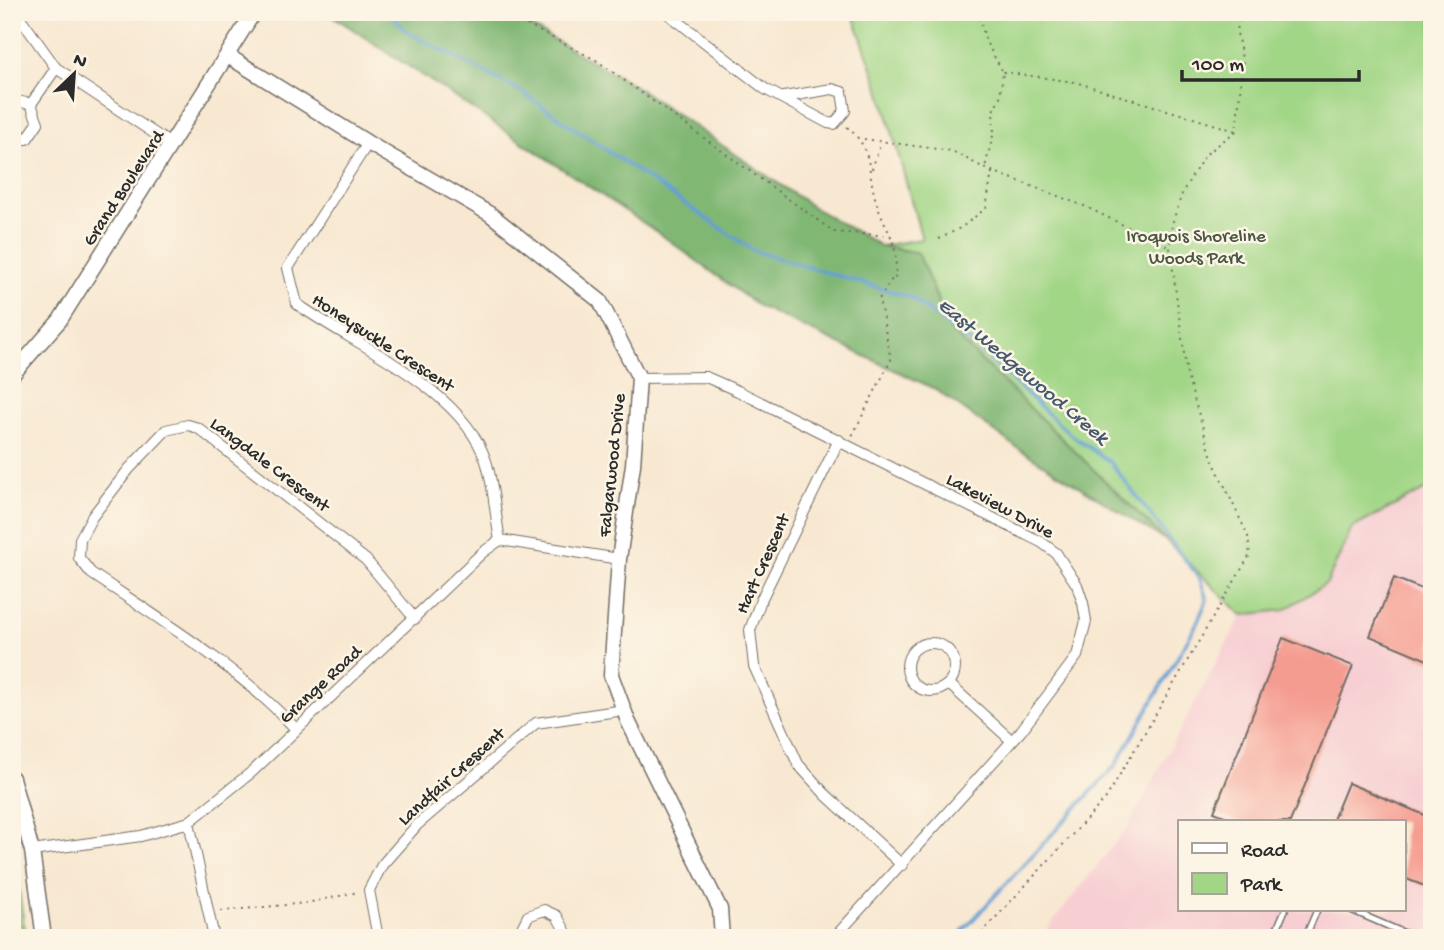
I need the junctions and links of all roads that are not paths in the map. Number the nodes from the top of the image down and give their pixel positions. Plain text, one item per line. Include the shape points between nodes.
1 (17, 12) edge
2 (254, 12) edge
3 (666, 12) edge
4 (228, 56) junction
5 (55, 68) junction
6 (784, 97) junction
7 (12, 100) edge
8 (31, 104) junction
9 (12, 140) edge
10 (368, 143) junction
11 (172, 145) junction
12 (12, 374) edge
13 (639, 378) junction
14 (839, 440) junction
15 (500, 540) junction
16 (619, 559) junction
17 (415, 619) junction
18 (949, 684) junction
19 (624, 710) junction
20 (295, 728) junction
21 (1012, 741) junction
22 (12, 778) edge
23 (17, 808) edge
24 (189, 822) junction
25 (32, 852) junction
26 (902, 865) junction
27 (1284, 912) edge
28 (1317, 912) edge
29 (1356, 912) edge
30 (44, 938) edge
31 (214, 938) edge
32 (378, 938) edge
33 (517, 938) edge
34 (569, 938) edge
35 (722, 938) edge
36 (834, 938) edge
37 (1273, 938) edge
38 (1305, 938) edge
39 (1416, 938) edge

1 - 5 street
2 - 4 street, Grand Boulevard
3 - 6 street via 765,89
4 - 10 street, Falgarwood Drive
4 - 11 street, Grand Boulevard
5 - 8 street
5 - 11 street
6 - 6 street via 828,123 834,124 845,111 842,92 832,89
7 - 8 street
8 - 9 street via 38,116 36,129 27,139
10 - 13 street, Falgarwood Drive via 490,214 600,301
10 - 15 street, Honeysuckle Crescent via 288,268 297,304 454,408 486,461
11 - 12 street, Grand Boulevard via 60,320
13 - 14 street, Lakeview Drive via 706,377
13 - 16 street, Falgarwood Drive via 633,466
14 - 21 street, Lakeview Drive via 1041,542 1056,553 1077,585 1086,621 1077,656
14 - 26 street, Hart Crescent via 761,600 750,630 754,666 798,764
15 - 16 street
15 - 17 street, Grange Road
16 - 19 street, Falgarwood Drive via 611,675
17 - 20 street, Grange Road
17 - 20 street, Langdale Crescent via 366,560 198,428 188,425 166,430 92,517 79,539 79,558 91,572 222,662
18 - 18 street via 956,668 952,653 930,642 915,648 907,662 914,683 928,691
18 - 21 street
19 - 32 street, Landfair Crescent via 536,723 417,825 382,865 369,890
19 - 35 street, Falgarwood Drive via 720,909
20 - 24 street, Grange Road via 253,771
21 - 26 street, Lakeview Drive
22 - 23 street
23 - 25 street
24 - 25 street, Grange Road via 141,836
24 - 31 street
25 - 30 street
26 - 36 street, Lakeview Drive
27 - 37 lane
28 - 38 lane
29 - 39 lane
33 - 34 street via 528,916 544,910 557,916

